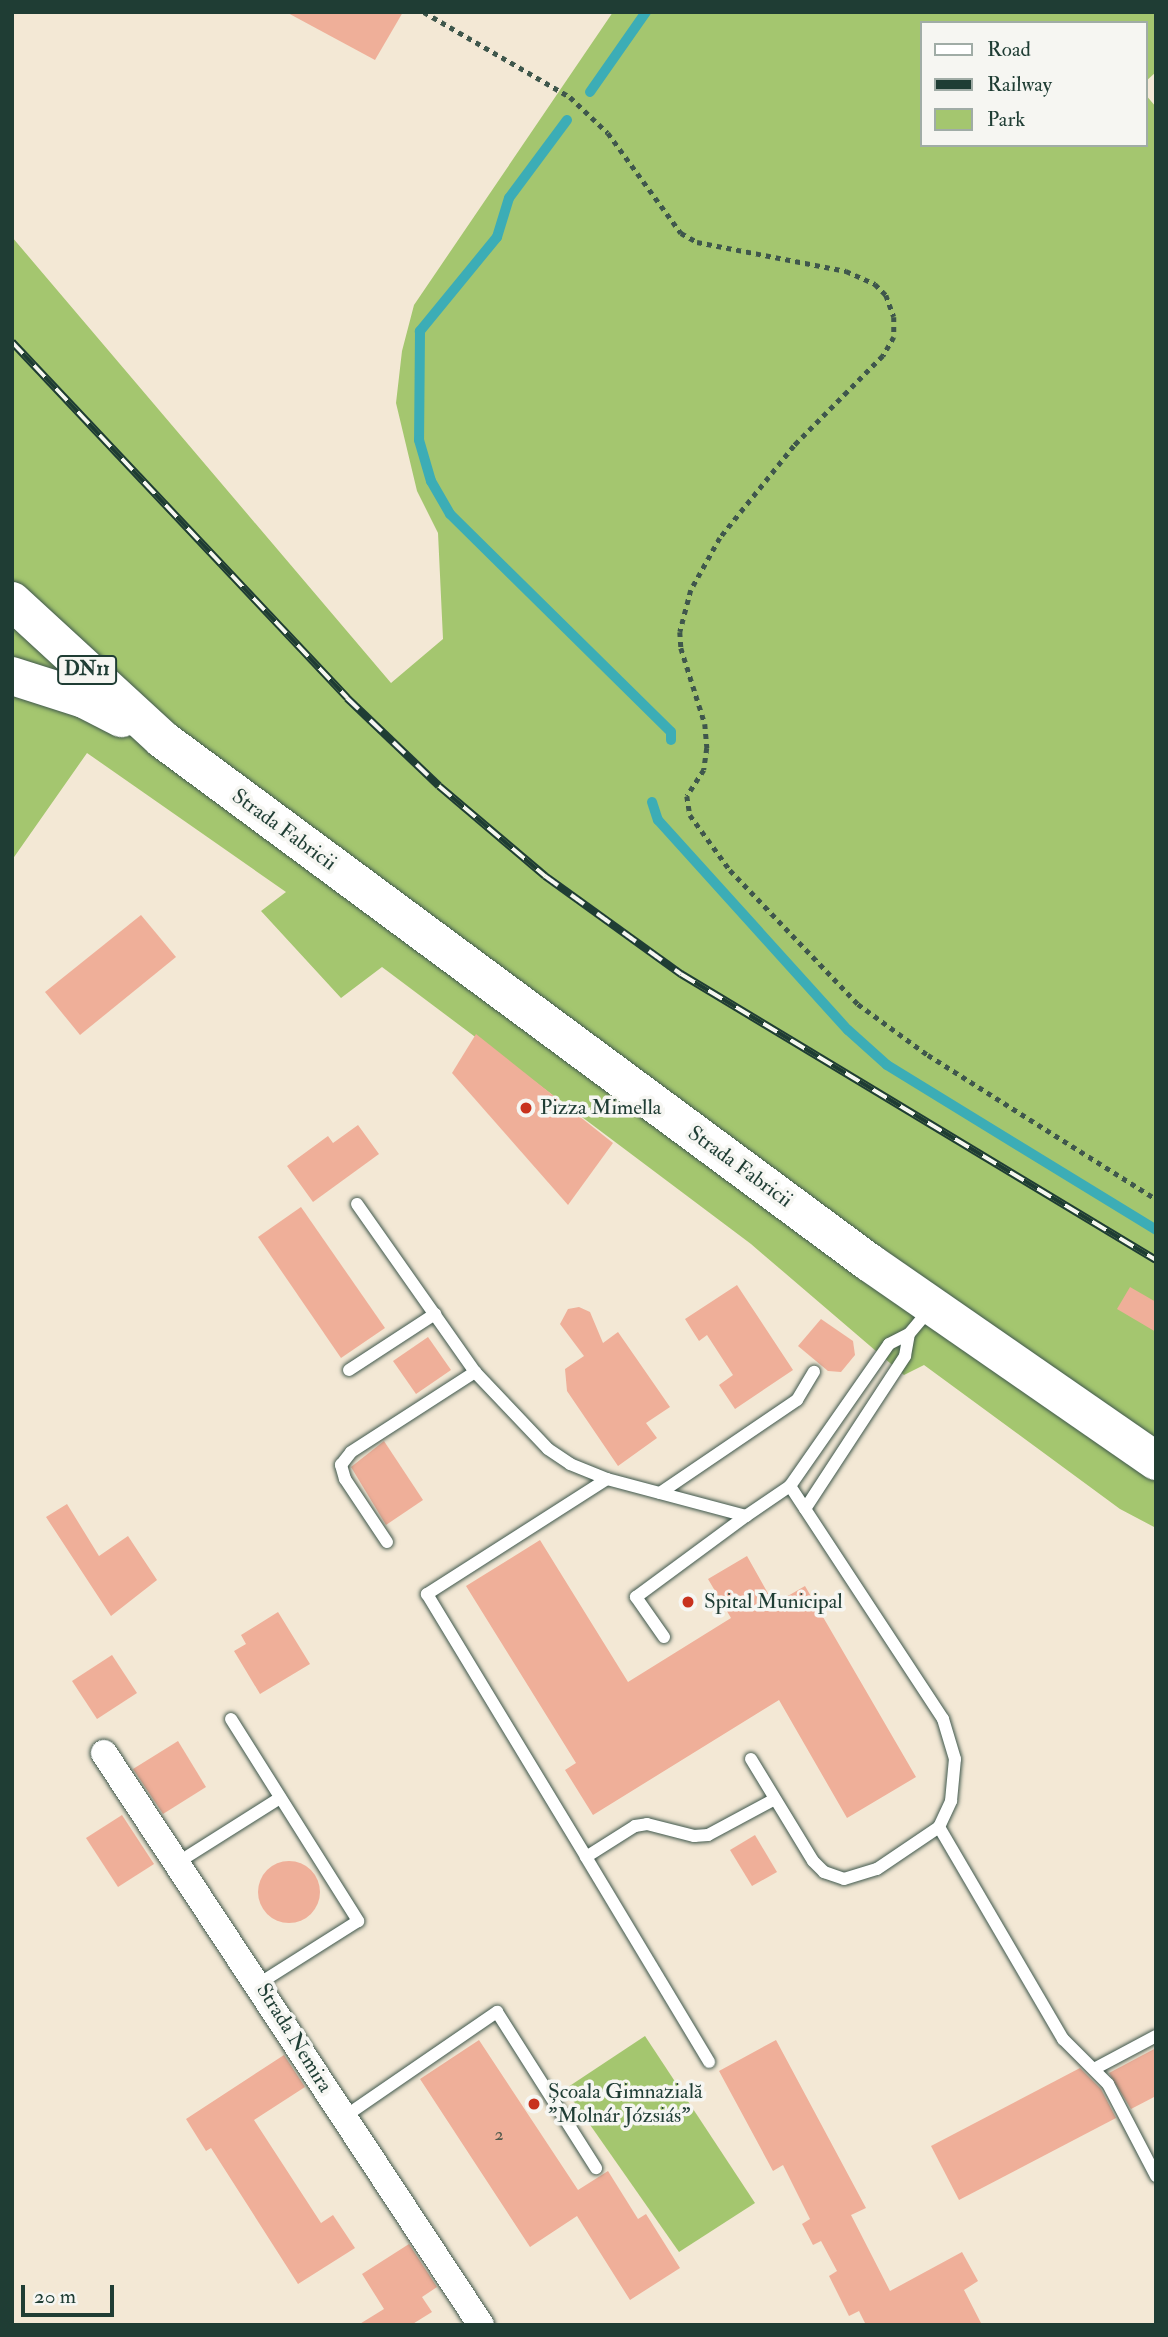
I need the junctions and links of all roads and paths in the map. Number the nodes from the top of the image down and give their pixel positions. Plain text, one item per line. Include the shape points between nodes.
1 (424, 12) edge
2 (12, 601) edge
3 (12, 676) edge
4 (162, 739) junction
5 (1156, 1199) edge
6 (357, 1204) dead end
7 (435, 1314) junction
8 (920, 1320) junction
9 (349, 1370) dead end
10 (475, 1372) junction
11 (814, 1372) dead end
12 (1156, 1461) edge
13 (607, 1479) junction
14 (790, 1486) junction
15 (660, 1493) junction
16 (805, 1509) junction
17 (746, 1516) junction
18 (387, 1542) dead end
19 (664, 1637) dead end
20 (230, 1719) dead end
21 (104, 1753) dead end
22 (751, 1759) dead end
23 (281, 1798) junction
24 (773, 1800) junction
25 (939, 1827) junction
26 (586, 1857) junction
27 (177, 1863) junction
28 (260, 1983) junction
29 (1156, 2036) edge
30 (709, 2062) dead end
31 (1094, 2069) junction
32 (344, 2117) junction
33 (596, 2168) dead end
34 (1156, 2176) edge
35 (481, 2325) edge

1 - 5 path via 570,97 608,133 681,233 697,242 846,271 875,284 886,295 894,317 894,337 883,356 794,446 720,538 691,590 680,632 681,648 705,724 707,748 704,770 687,796 690,816 730,870 858,1004 928,1055
2 - 4 highway, Strada Fabricii / DN11
3 - 4 highway, Strada Fabricii / DN11 via 84,698
4 - 8 highway, Strada Fabricii / DN11
6 - 7 lane
7 - 9 lane
7 - 10 lane
8 - 12 highway, Strada Fabricii / DN11
8 - 14 lane via 889,1344
8 - 16 lane via 905,1356
10 - 13 lane via 548,1448 570,1464
10 - 18 lane via 345,1459 341,1471
11 - 15 lane via 797,1400
13 - 15 lane
13 - 26 lane via 427,1594
14 - 16 lane
14 - 17 lane
15 - 17 lane
16 - 25 lane via 943,1719 955,1770 951,1801
17 - 19 lane via 636,1597
20 - 23 lane
21 - 27 street, Strada Nemira
22 - 24 lane
23 - 27 lane
23 - 28 lane via 358,1921
24 - 25 lane via 813,1861 824,1872 844,1879 877,1869
24 - 26 lane via 708,1836 647,1824 635,1826
25 - 31 lane via 1063,2039
26 - 30 lane
27 - 28 street, Strada Nemira
28 - 32 street, Strada Nemira
29 - 31 lane
31 - 34 lane via 1108,2084
32 - 33 lane via 497,2012
32 - 35 street, Strada Nemira

